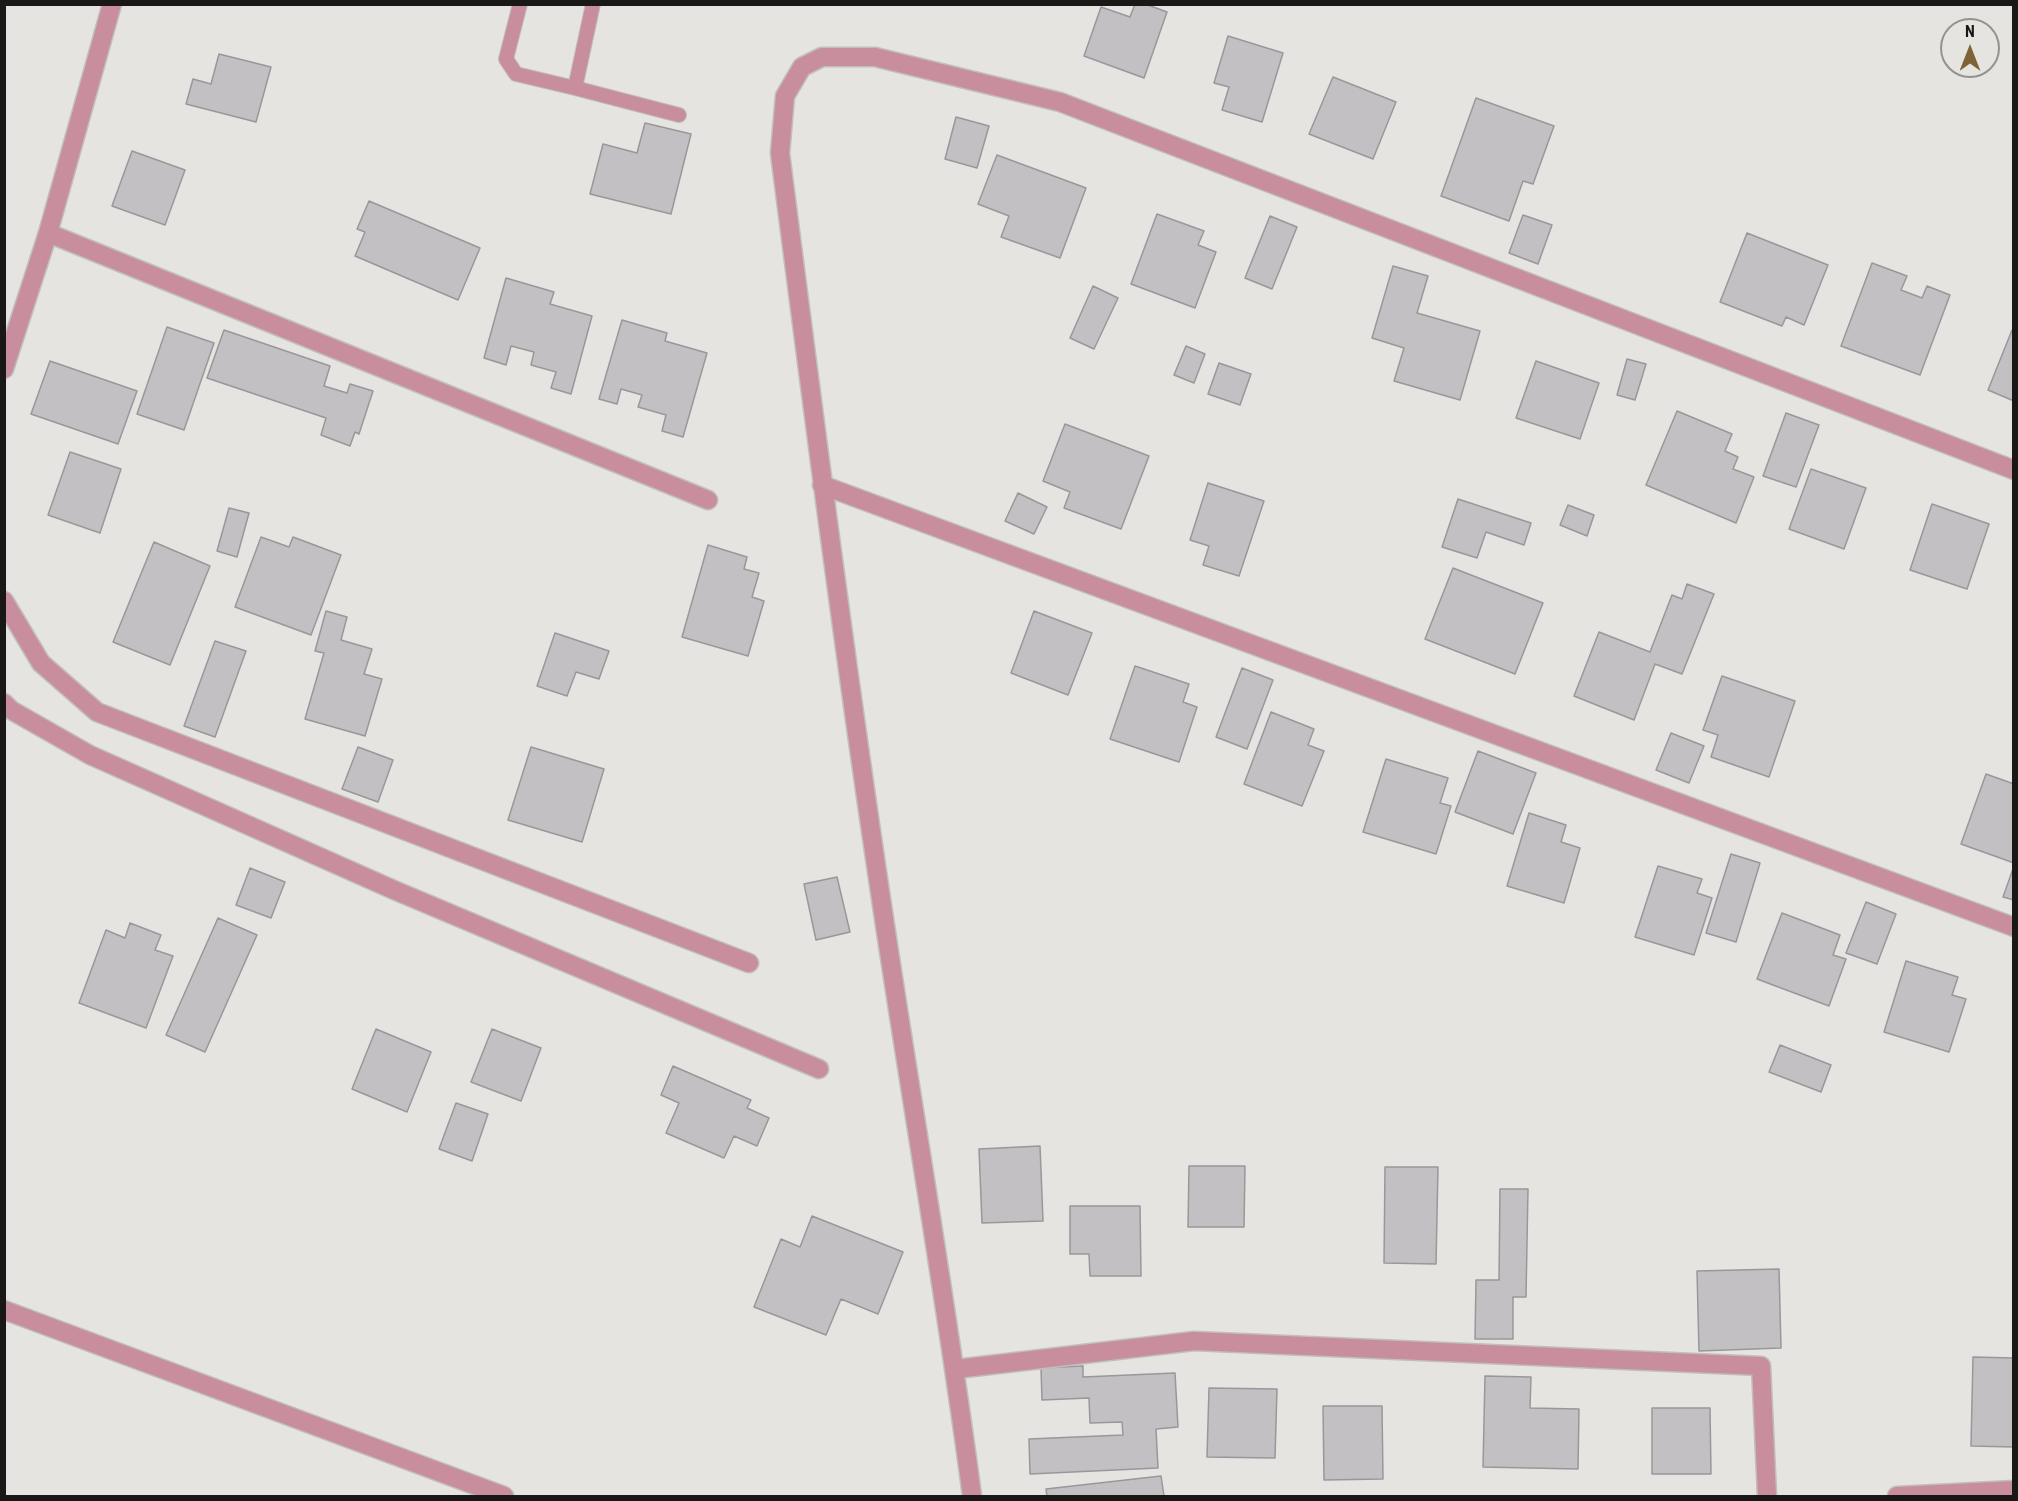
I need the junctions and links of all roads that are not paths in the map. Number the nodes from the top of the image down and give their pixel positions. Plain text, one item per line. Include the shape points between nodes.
1 (112, 4) edge
2 (520, 4) edge
3 (593, 4) edge
4 (575, 88) junction
5 (679, 115) dead end
6 (48, 233) junction
7 (4, 369) edge
8 (2013, 470) edge
9 (822, 485) junction
10 (708, 500) dead end
11 (4, 601) edge
12 (4, 703) edge
13 (2013, 927) edge
14 (749, 963) dead end
15 (819, 1069) dead end
16 (4, 1310) edge
17 (956, 1369) junction
18 (2013, 1490) edge
19 (504, 1497) edge
20 (972, 1497) edge
21 (1767, 1497) edge
22 (1898, 1497) edge

1 - 6 street
2 - 4 lane via 506,60 516,74
3 - 4 lane
4 - 5 lane
6 - 7 street
6 - 10 street
8 - 9 street via 1060,102 875,57 822,57 802,68 785,96 780,153
9 - 13 street
9 - 17 street via 892,969
11 - 14 street via 41,663 98,712
12 - 15 street via 90,755 394,890
16 - 19 street
17 - 20 street
17 - 21 street via 1194,1341 1761,1366
18 - 22 street

